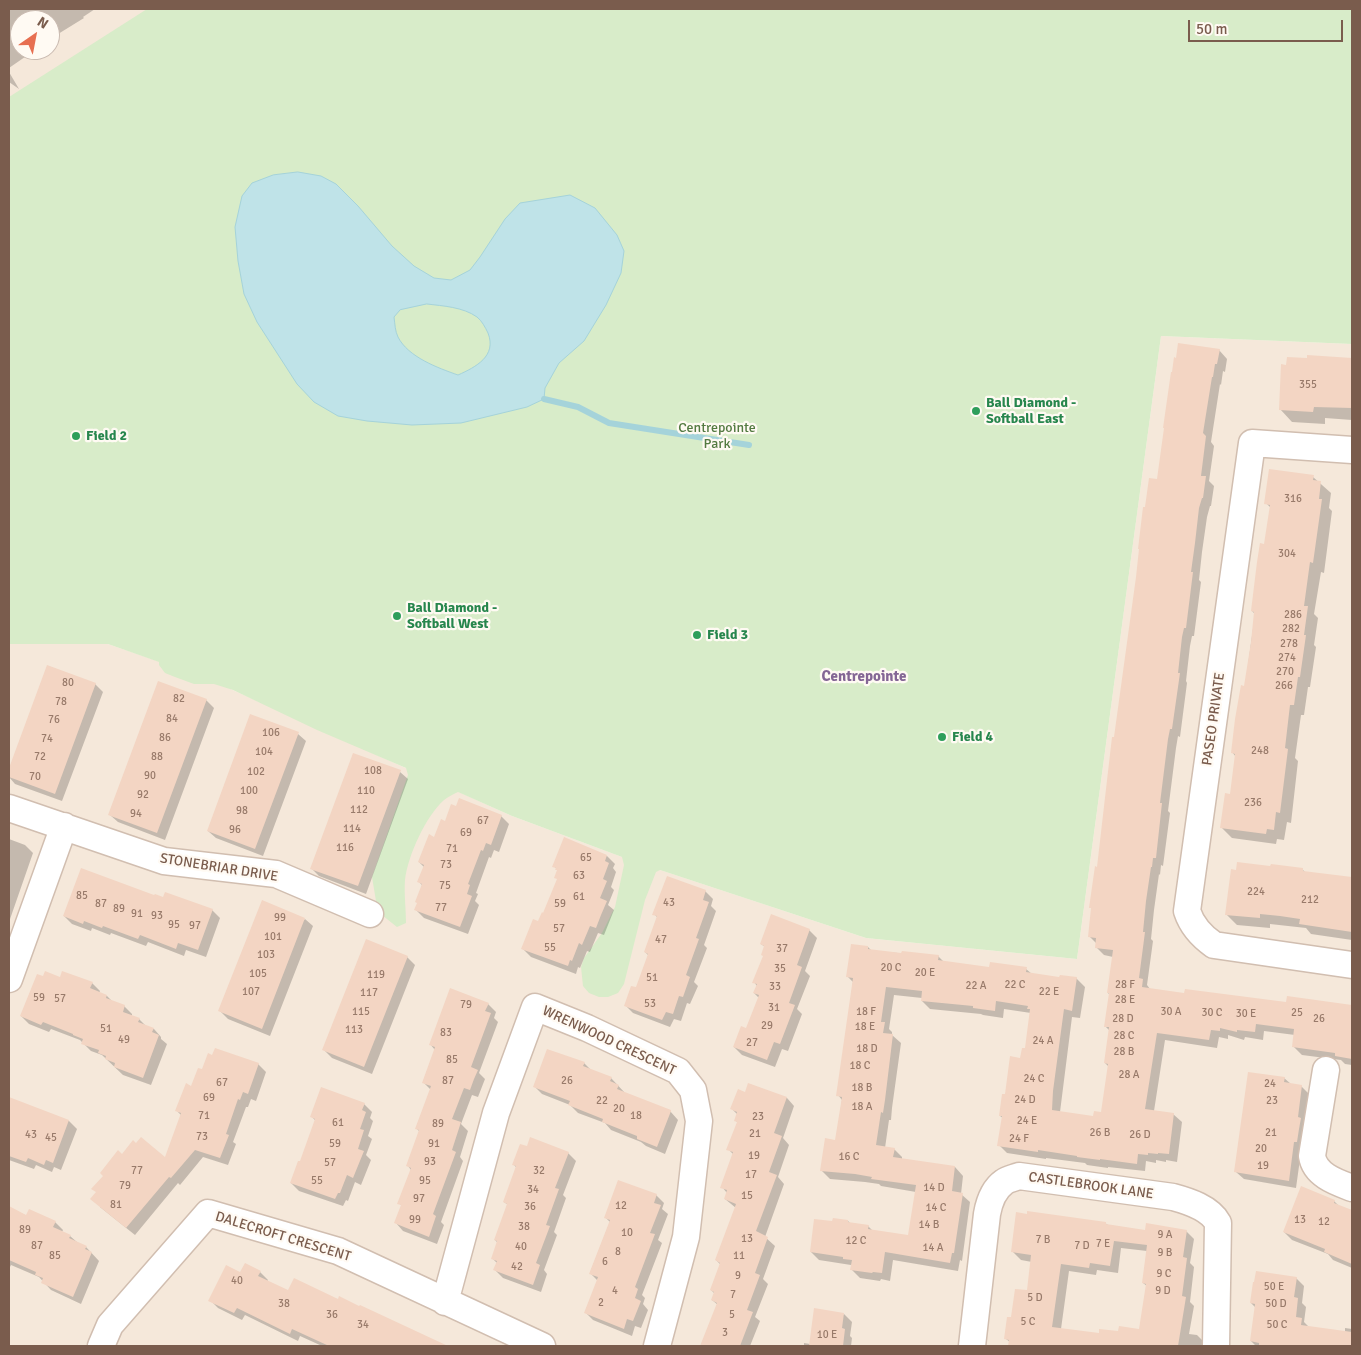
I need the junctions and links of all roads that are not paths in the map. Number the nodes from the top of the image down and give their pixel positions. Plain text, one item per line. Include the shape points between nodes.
1 (1352, 450) edge
2 (9, 808) edge
3 (64, 826) junction
4 (370, 914) dead end
5 (1352, 965) edge
6 (9, 979) edge
7 (1326, 1070) dead end
8 (1352, 1188) edge
9 (445, 1302) junction
10 (101, 1346) edge
11 (542, 1346) edge
12 (657, 1346) edge
13 (972, 1346) edge
14 (1216, 1346) edge

1 - 5 street, PASEO PRIVATE via 1252,443 1187,911 1195,929 1214,945
2 - 3 street, STONEBRIAR DRIVE
3 - 4 street, STONEBRIAR DRIVE via 164,861 276,874
3 - 6 street
7 - 8 street via 1313,1163 1316,1169 1336,1182
9 - 10 street, DALECROFT CRESCENT via 338,1251 208,1213 110,1325
9 - 11 street, DALECROFT CRESCENT
9 - 12 street, WRENWOOD CRESCENT via 496,1113 535,1007 678,1071 693,1090 699,1121 686,1237
13 - 14 street, CASTLEBROOK LANE via 989,1205 1004,1182 1019,1176 1188,1200 1212,1215 1218,1223

